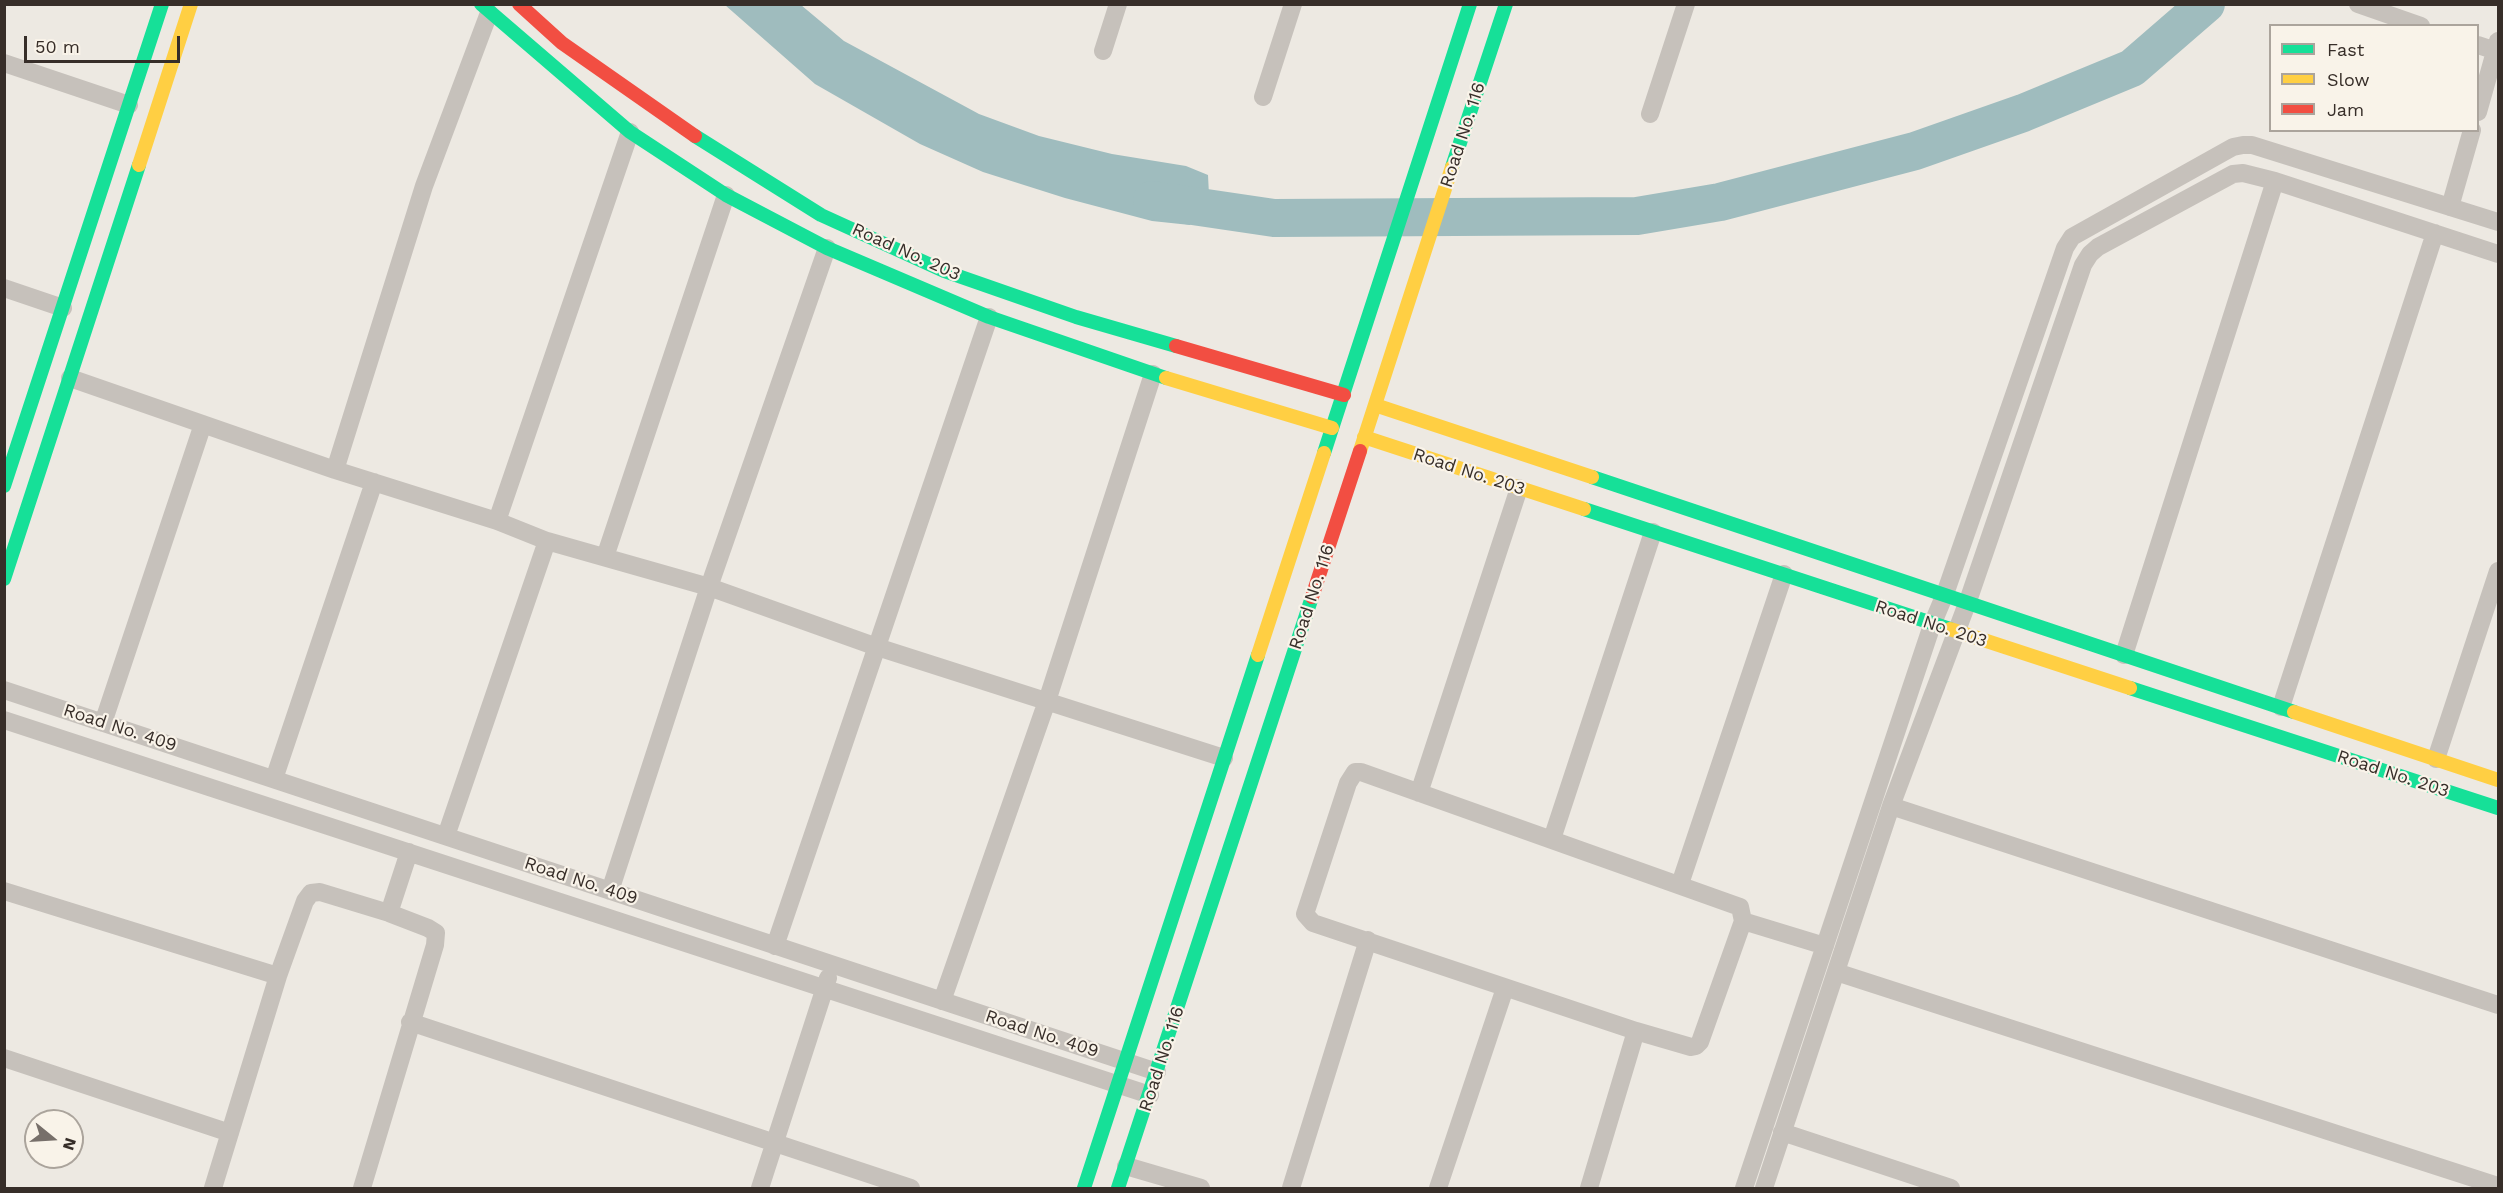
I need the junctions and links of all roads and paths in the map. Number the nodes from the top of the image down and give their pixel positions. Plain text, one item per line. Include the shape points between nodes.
1 (162, 4) edge
2 (191, 4) edge
3 (519, 4) edge
4 (1118, 4) edge
5 (1293, 4) edge
6 (1470, 4) edge
7 (1506, 4) edge
8 (1686, 4) edge
9 (2358, 4) edge
10 (485, 9) edge
11 (2415, 24) edge
12 (2479, 45) edge
13 (2497, 46) edge
14 (1102, 51) dead end
15 (4, 63) edge
16 (1263, 97) dead end
17 (129, 105) junction
18 (2479, 109) edge
19 (1650, 114) dead end
20 (630, 132) junction
21 (2471, 132) edge
22 (2275, 181) junction
23 (726, 195) junction
24 (2450, 207) junction
25 (2499, 222) edge
26 (2435, 233) junction
27 (827, 248) junction
28 (2499, 254) edge
29 (4, 288) edge
30 (63, 308) junction
31 (989, 317) junction
32 (1153, 374) junction
33 (70, 378) junction
34 (1344, 395) junction
35 (1375, 405) junction
36 (203, 424) junction
37 (1332, 428) junction
38 (1364, 437) junction
39 (335, 471) junction
40 (374, 482) junction
41 (4, 486) edge
42 (1519, 488) junction
43 (497, 521) junction
44 (1653, 532) junction
45 (547, 541) junction
46 (605, 557) junction
47 (2499, 571) edge
48 (1784, 574) junction
49 (4, 579) edge
50 (709, 587) junction
51 (1945, 594) junction
52 (1968, 601) junction
53 (1932, 625) junction
54 (1955, 632) junction
55 (877, 647) junction
56 (2124, 655) junction
57 (4, 690) edge
58 (1047, 702) junction
59 (2281, 707) junction
60 (4, 720) edge
61 (104, 723) junction
62 (1224, 758) junction
63 (2436, 759) junction
64 (274, 779) junction
65 (2499, 780) edge
66 (1419, 793) junction
67 (1891, 806) junction
68 (2499, 808) edge
69 (446, 836) junction
70 (1552, 840) junction
71 (409, 852) junction
72 (1680, 884) junction
73 (4, 891) edge
74 (610, 891) junction
75 (389, 913) junction
76 (1743, 921) junction
77 (1368, 940) junction
78 (775, 946) junction
79 (1825, 946) junction
80 (832, 964) junction
81 (1836, 972) junction
82 (278, 976) junction
83 (1505, 988) junction
84 (824, 989) junction
85 (942, 1001) junction
86 (2499, 1005) edge
87 (410, 1022) junction
88 (1636, 1031) junction
89 (4, 1058) edge
90 (1125, 1062) junction
91 (1157, 1072) junction
92 (1117, 1085) junction
93 (1150, 1095) junction
94 (230, 1132) junction
95 (1782, 1132) junction
96 (774, 1143) junction
97 (1126, 1166) junction
98 (1914, 1183) edge
99 (2499, 1186) edge
100 (368, 1187) edge
101 (213, 1188) edge
102 (760, 1188) edge
103 (911, 1188) edge
104 (1084, 1188) edge
105 (1118, 1188) edge
106 (1201, 1188) edge
107 (1291, 1188) edge
108 (1438, 1188) edge
109 (1589, 1188) edge
110 (1744, 1188) edge
111 (1764, 1188) edge
112 (1951, 1188) edge

1 - 17 street
2 - 33 street
3 - 34 street, Road No. 203 via 562,43 686,130 821,215 944,271 1054,309
4 - 14 street
5 - 16 street
6 - 34 street, Road No. 116
7 - 35 street, Road No. 116
8 - 19 street
9 - 11 street
10 - 20 street
10 - 39 street via 424,186
12 - 13 street
13 - 18 street
15 - 17 street
17 - 30 street
20 - 23 street
20 - 43 street
21 - 24 street
22 - 26 street
22 - 52 street via 2233,174 2090,254
22 - 56 street
23 - 27 street
23 - 46 street
24 - 25 street
24 - 51 street via 2244,145 2232,147 2072,237
26 - 28 street
26 - 59 street
27 - 31 street
27 - 50 street
29 - 30 street
30 - 41 street
31 - 32 street
31 - 55 street
32 - 37 street
32 - 58 street
33 - 36 street
33 - 49 street
34 - 37 street, Road No. 116
35 - 38 street, Road No. 116
35 - 51 street, Road No. 203
36 - 39 street
36 - 61 street
37 - 62 street, Road No. 116
38 - 42 street, Road No. 203
38 - 91 street, Road No. 116
39 - 40 street
40 - 43 street
40 - 64 street
42 - 44 street, Road No. 203
42 - 66 street
43 - 45 street
44 - 48 street, Road No. 203
44 - 70 street
45 - 46 street
45 - 69 street
46 - 50 street
47 - 63 street
48 - 53 street, Road No. 203
48 - 72 street
50 - 55 street
50 - 74 street
51 - 52 street, Road No. 203
51 - 53 street
52 - 54 street
52 - 56 street, Road No. 203
53 - 54 street, Road No. 203
53 - 79 street
54 - 67 street
54 - 68 street, Road No. 203
55 - 58 street
55 - 78 street
56 - 59 street, Road No. 203
57 - 61 street, Road No. 409
58 - 62 street
58 - 85 street
59 - 63 street, Road No. 203
60 - 71 street, Road No. 409
61 - 64 street, Road No. 409
62 - 90 street, Road No. 116
63 - 65 street, Road No. 203
64 - 69 street, Road No. 409
66 - 70 street
66 - 77 street via 1361,772 1355,772 1348,783 1305,914 1312,923
67 - 81 street
67 - 86 street
69 - 74 street, Road No. 409
70 - 72 street
71 - 75 street
71 - 84 street, Road No. 409
72 - 76 street via 1740,907
73 - 82 street
74 - 78 street, Road No. 409
75 - 82 street via 320,892 311,893
75 - 87 street via 436,933
76 - 79 street
76 - 88 street via 1700,1042 1691,1047
77 - 83 street
77 - 107 street
78 - 80 street, Road No. 409
79 - 110 street
80 - 84 street
80 - 85 street, Road No. 409
81 - 95 street
81 - 99 street
82 - 94 street
83 - 88 street
83 - 108 street
84 - 92 street, Road No. 409
84 - 96 street
85 - 90 street, Road No. 409
87 - 96 street
87 - 100 street
88 - 109 street
89 - 94 street
90 - 91 street, Road No. 409
90 - 92 street, Road No. 116
91 - 93 street, Road No. 116
92 - 93 street, Road No. 409
92 - 104 street, Road No. 116
93 - 97 street, Road No. 116
94 - 101 street
95 - 98 street
95 - 111 street
96 - 102 street
96 - 103 street
97 - 105 street, Road No. 116
97 - 106 street
98 - 112 street

